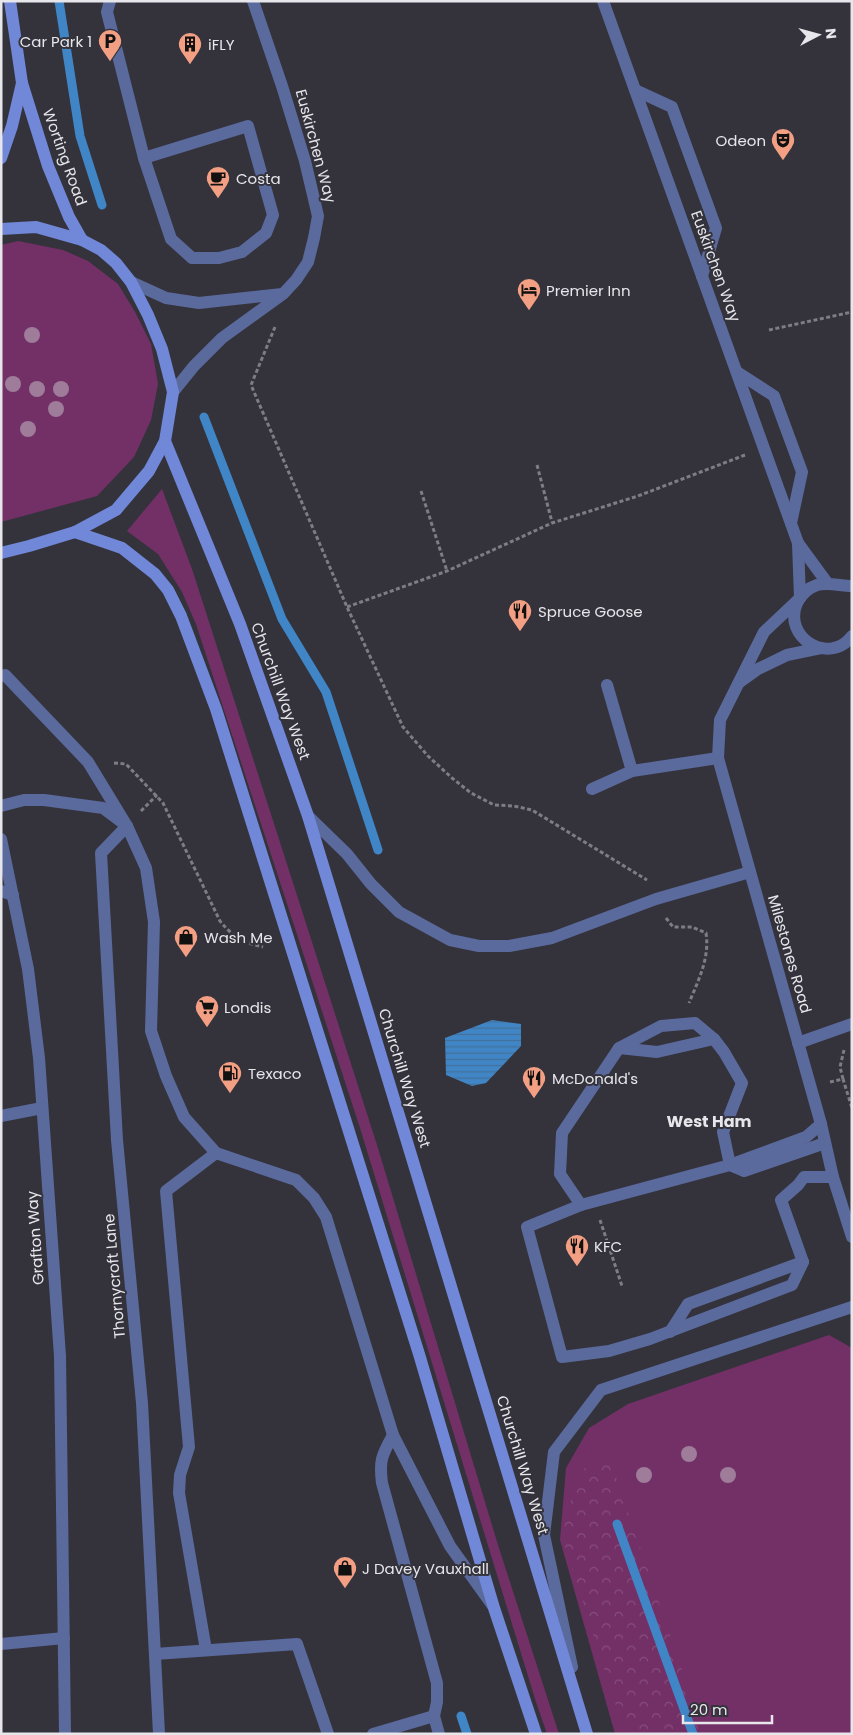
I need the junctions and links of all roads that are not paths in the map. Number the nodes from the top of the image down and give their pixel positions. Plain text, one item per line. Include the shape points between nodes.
1 (10, 1) edge
2 (110, 1) edge
3 (253, 1) edge
4 (603, 1) edge
5 (22, 83) junction
6 (635, 90) junction
7 (1, 158) edge
8 (144, 158) junction
9 (1, 229) edge
10 (82, 240) junction
11 (702, 276) junction
12 (131, 282) junction
13 (283, 294) junction
14 (737, 372) junction
15 (173, 392) junction
16 (165, 441) junction
17 (791, 523) junction
18 (75, 532) junction
19 (798, 543) junction
20 (1, 553) edge
21 (840, 585) edge
22 (852, 596) edge
23 (800, 598) junction
24 (852, 636) edge
25 (821, 648) junction
26 (1, 676) edge
27 (740, 682) junction
28 (607, 685) dead end
29 (718, 758) junction
30 (632, 771) junction
31 (592, 790) dead end
32 (1, 806) edge
33 (308, 816) junction
34 (127, 826) junction
35 (1, 839) edge
36 (750, 872) junction
37 (7, 893) edge
38 (852, 1024) edge
39 (714, 1039) junction
40 (798, 1043) junction
41 (619, 1048) junction
42 (42, 1108) junction
43 (1, 1116) edge
44 (821, 1124) junction
45 (825, 1143) junction
46 (216, 1153) junction
47 (730, 1165) junction
48 (833, 1177) junction
49 (581, 1205) junction
50 (852, 1237) edge
51 (803, 1262) junction
52 (852, 1307) edge
53 (670, 1332) junction
54 (393, 1435) junction
55 (494, 1608) junction
56 (64, 1638) junction
57 (1, 1644) edge
58 (206, 1650) junction
59 (156, 1654) junction
60 (434, 1716) junction
61 (582, 1716) junction
62 (65, 1734) edge
63 (159, 1734) edge
64 (328, 1734) edge
65 (373, 1734) edge
66 (439, 1734) edge
67 (536, 1734) edge
68 (588, 1734) edge

1 - 5 main road, Worting Road
2 - 8 street via 107,12
3 - 13 street, Euskirchen Way via 305,161 318,216 308,262
4 - 6 street, Euskirchen Way
5 - 7 main road, Worting Road
5 - 10 main road, Worting Road via 48,166
6 - 11 street, Euskirchen Way
6 - 11 street via 672,107 716,228
8 - 8 street via 248,126 273,215 266,233 242,252 219,258 192,258 171,239
9 - 10 main road via 36,227
10 - 12 main road via 101,250
11 - 14 street, Euskirchen Way
12 - 13 street via 166,298 199,303
12 - 15 main road via 162,349
13 - 15 street, Euskirchen Way via 222,338
14 - 17 street, Euskirchen Way
14 - 17 street via 774,396 796,455 802,472
15 - 16 main road
16 - 18 main road via 149,471 116,510
16 - 33 main road, Churchill Way West via 240,624
17 - 19 street, Euskirchen Way
18 - 20 main road
18 - 55 main road via 122,548 136,559 168,590 181,616 231,756 419,1354
19 - 21 street, Euskirchen Way
19 - 23 street, Euskirchen Way
21 - 22 street, Euskirchen Way
21 - 23 street, Milestones Road via 817,585
23 - 25 street, Euskirchen Way via 795,608 797,630 811,645
23 - 27 street, Milestones Road via 764,632
24 - 25 street, Milestones Road via 841,645
25 - 27 street, Milestones Road via 787,655
26 - 34 street via 5,675 88,762
27 - 29 street, Milestones Road via 720,720
28 - 30 street
29 - 30 street
29 - 36 street, Milestones Road
30 - 31 street
32 - 34 street via 24,800 44,800 103,808
33 - 36 street via 399,912 450,940 479,946 509,946 552,938 656,899
33 - 61 main road, Churchill Way West
34 - 46 street via 146,868 154,922 151,1031 184,1117
34 - 59 street, Thornycroft Lane via 101,853 117,1140 142,1403
35 - 37 street, Grafton Way
36 - 40 street, Milestones Road
37 - 42 street, Grafton Way via 28,969
38 - 40 street
39 - 41 street via 657,1052
39 - 41 street via 695,1023 661,1026
39 - 47 street via 742,1083 723,1132
40 - 44 street, Milestones Road
41 - 49 street via 562,1133 560,1174
42 - 43 street
42 - 56 street, Grafton Way via 60,1356
44 - 45 street, Milestones Road
44 - 47 street via 806,1137
45 - 47 street via 744,1171
45 - 48 street, Milestones Road
46 - 54 street via 296,1180 314,1198 326,1217
46 - 58 street via 166,1191 189,1447 180,1475 179,1493
47 - 49 street
48 - 50 street, Milestones Road
48 - 51 street via 804,1177 781,1200
49 - 53 street via 527,1227 562,1357 608,1351
51 - 53 street via 688,1304
51 - 53 street via 792,1286
52 - 61 street via 601,1390 554,1452 544,1535
54 - 55 street via 450,1546
54 - 60 street via 382,1456 382,1484 437,1684
55 - 67 main road
56 - 57 street
56 - 62 street, Grafton Way
58 - 59 street
58 - 64 street via 297,1644
59 - 63 street, Thornycroft Lane
60 - 65 street
60 - 66 street
61 - 68 main road, Churchill Way West

